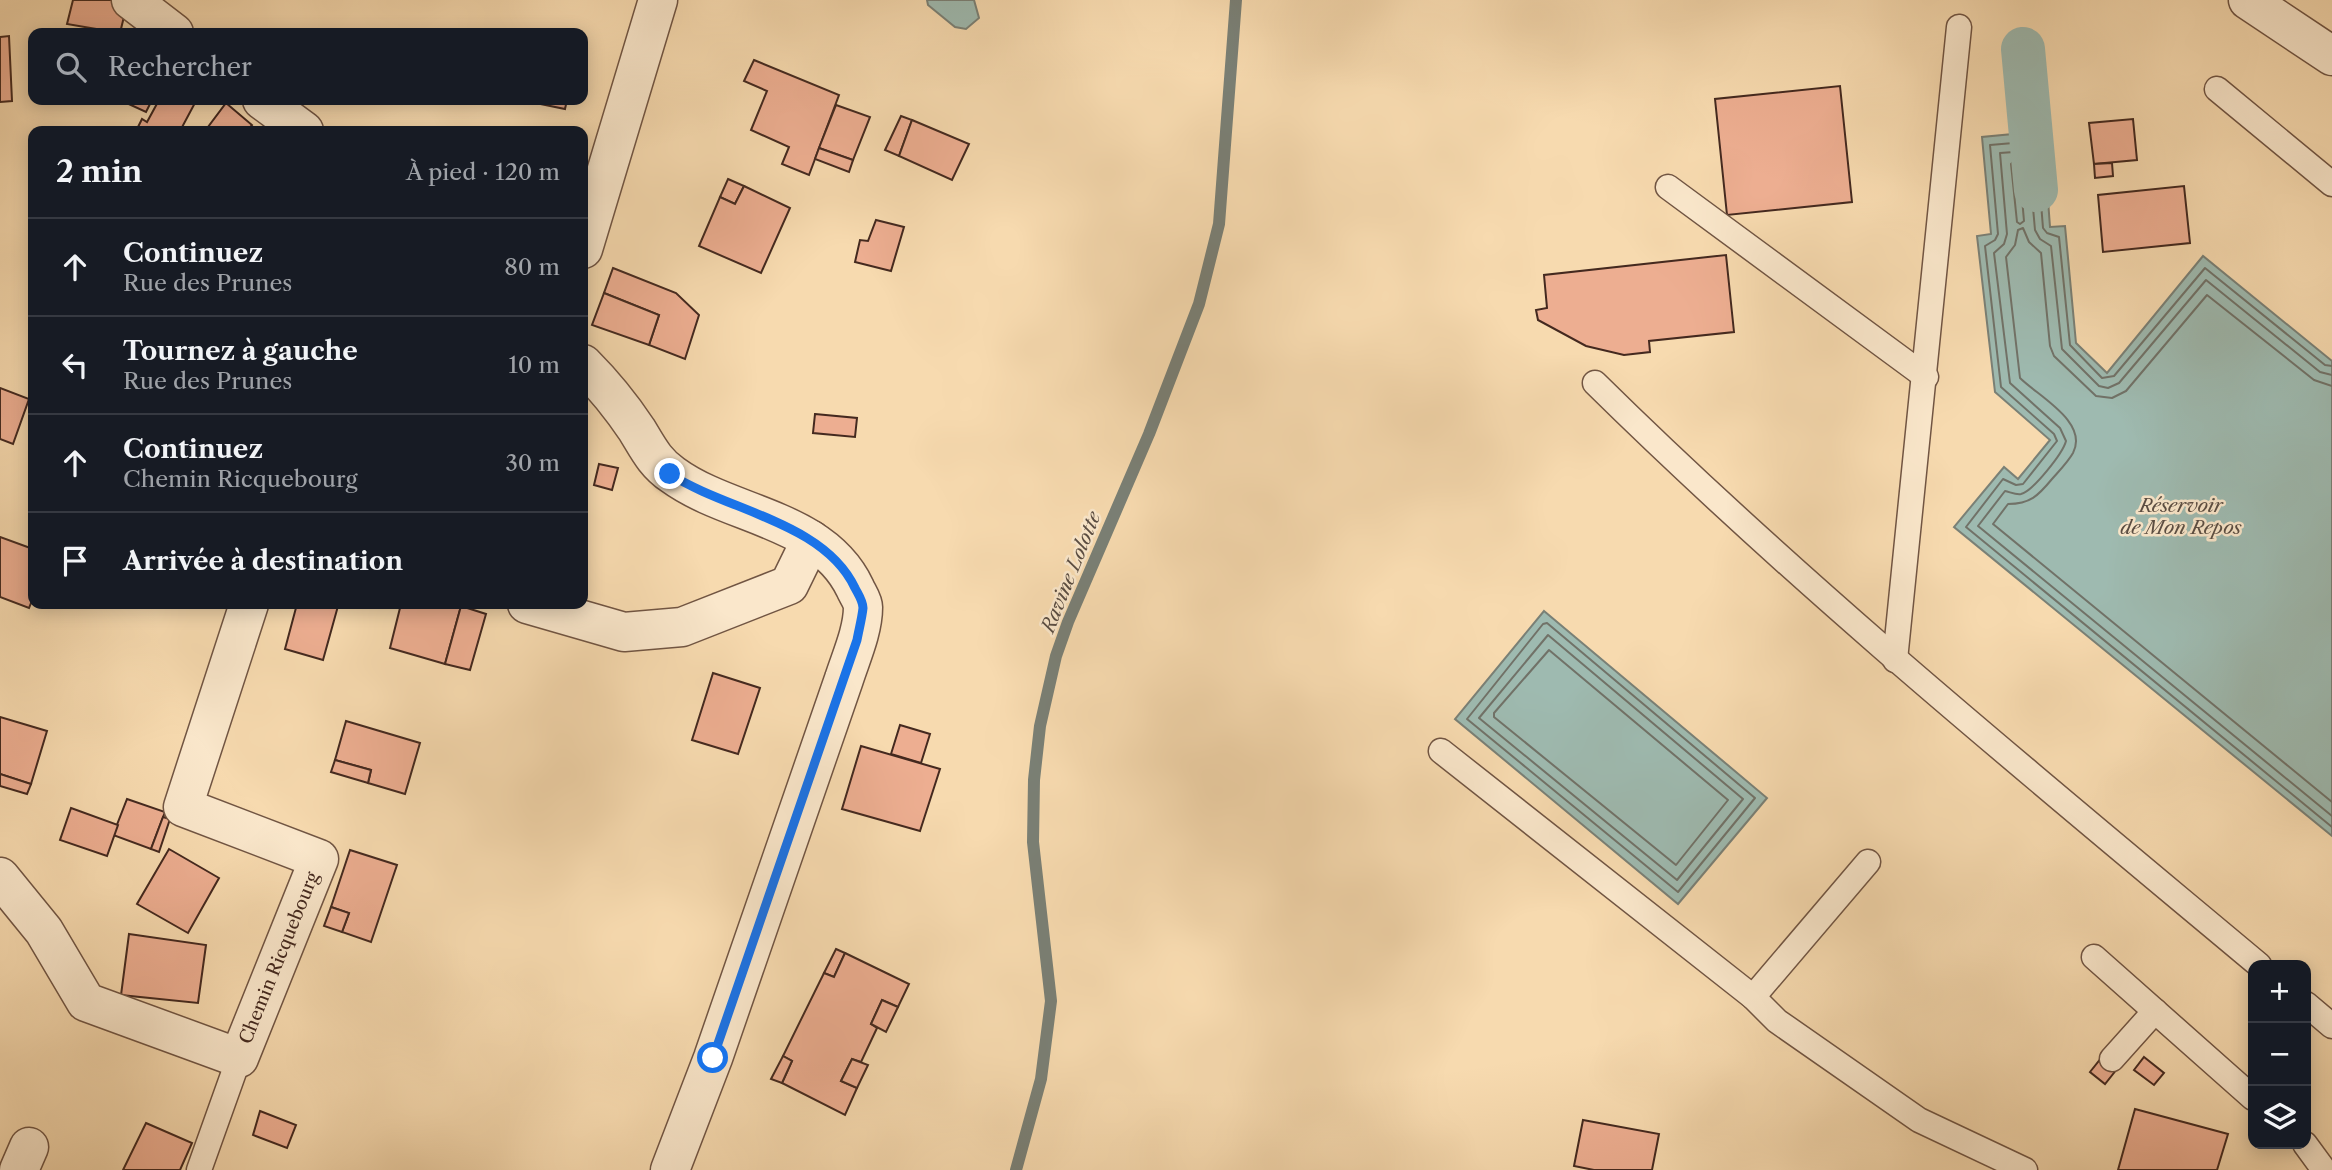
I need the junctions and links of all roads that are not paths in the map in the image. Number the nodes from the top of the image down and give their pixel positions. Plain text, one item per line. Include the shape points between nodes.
1 (131, 0) edge
2 (658, 0) edge
3 (2248, 0) edge
4 (1959, 27) dead end
5 (167, 28) edge
6 (2332, 56) edge
7 (2217, 89) dead end
8 (269, 105) edge
9 (297, 126) edge
10 (2332, 184) edge
11 (1668, 187) dead end
12 (588, 232) edge
13 (588, 369) edge
14 (1926, 377) junction
15 (1595, 383) dead end
16 (811, 540) junction
17 (247, 609) edge
18 (544, 609) edge
19 (1895, 660) junction
20 (1441, 751) dead end
21 (1868, 862) dead end
22 (0, 877) edge
23 (2094, 957) dead end
24 (2253, 960) edge
25 (1754, 997) junction
26 (2311, 1008) edge
27 (2155, 1012) junction
28 (2332, 1026) edge
29 (239, 1058) junction
30 (2112, 1059) dead end
31 (2248, 1094) edge
32 (2309, 1149) edge
33 (199, 1170) edge
34 (670, 1170) edge
35 (2025, 1170) edge
36 (2324, 1170) edge

1 - 5 street
2 - 12 street
3 - 6 street
4 - 14 lane
7 - 10 lane
8 - 9 street
11 - 14 lane
13 - 16 street via 608,390 649,454 670,474 696,491
14 - 19 lane
15 - 19 lane via 1704,491
16 - 18 street via 789,584 682,627 624,632
16 - 34 street via 847,572 863,605 857,640
17 - 29 street, Chemin Ricquebourg via 183,807 319,859
19 - 24 lane
20 - 25 lane
21 - 25 lane
22 - 29 street, Chemin Ricquebourg via 44,931 86,1002
23 - 27 lane
25 - 35 lane via 1776,1021 1919,1120
26 - 28 lane
27 - 30 lane
27 - 31 lane
29 - 33 lane
32 - 36 lane

